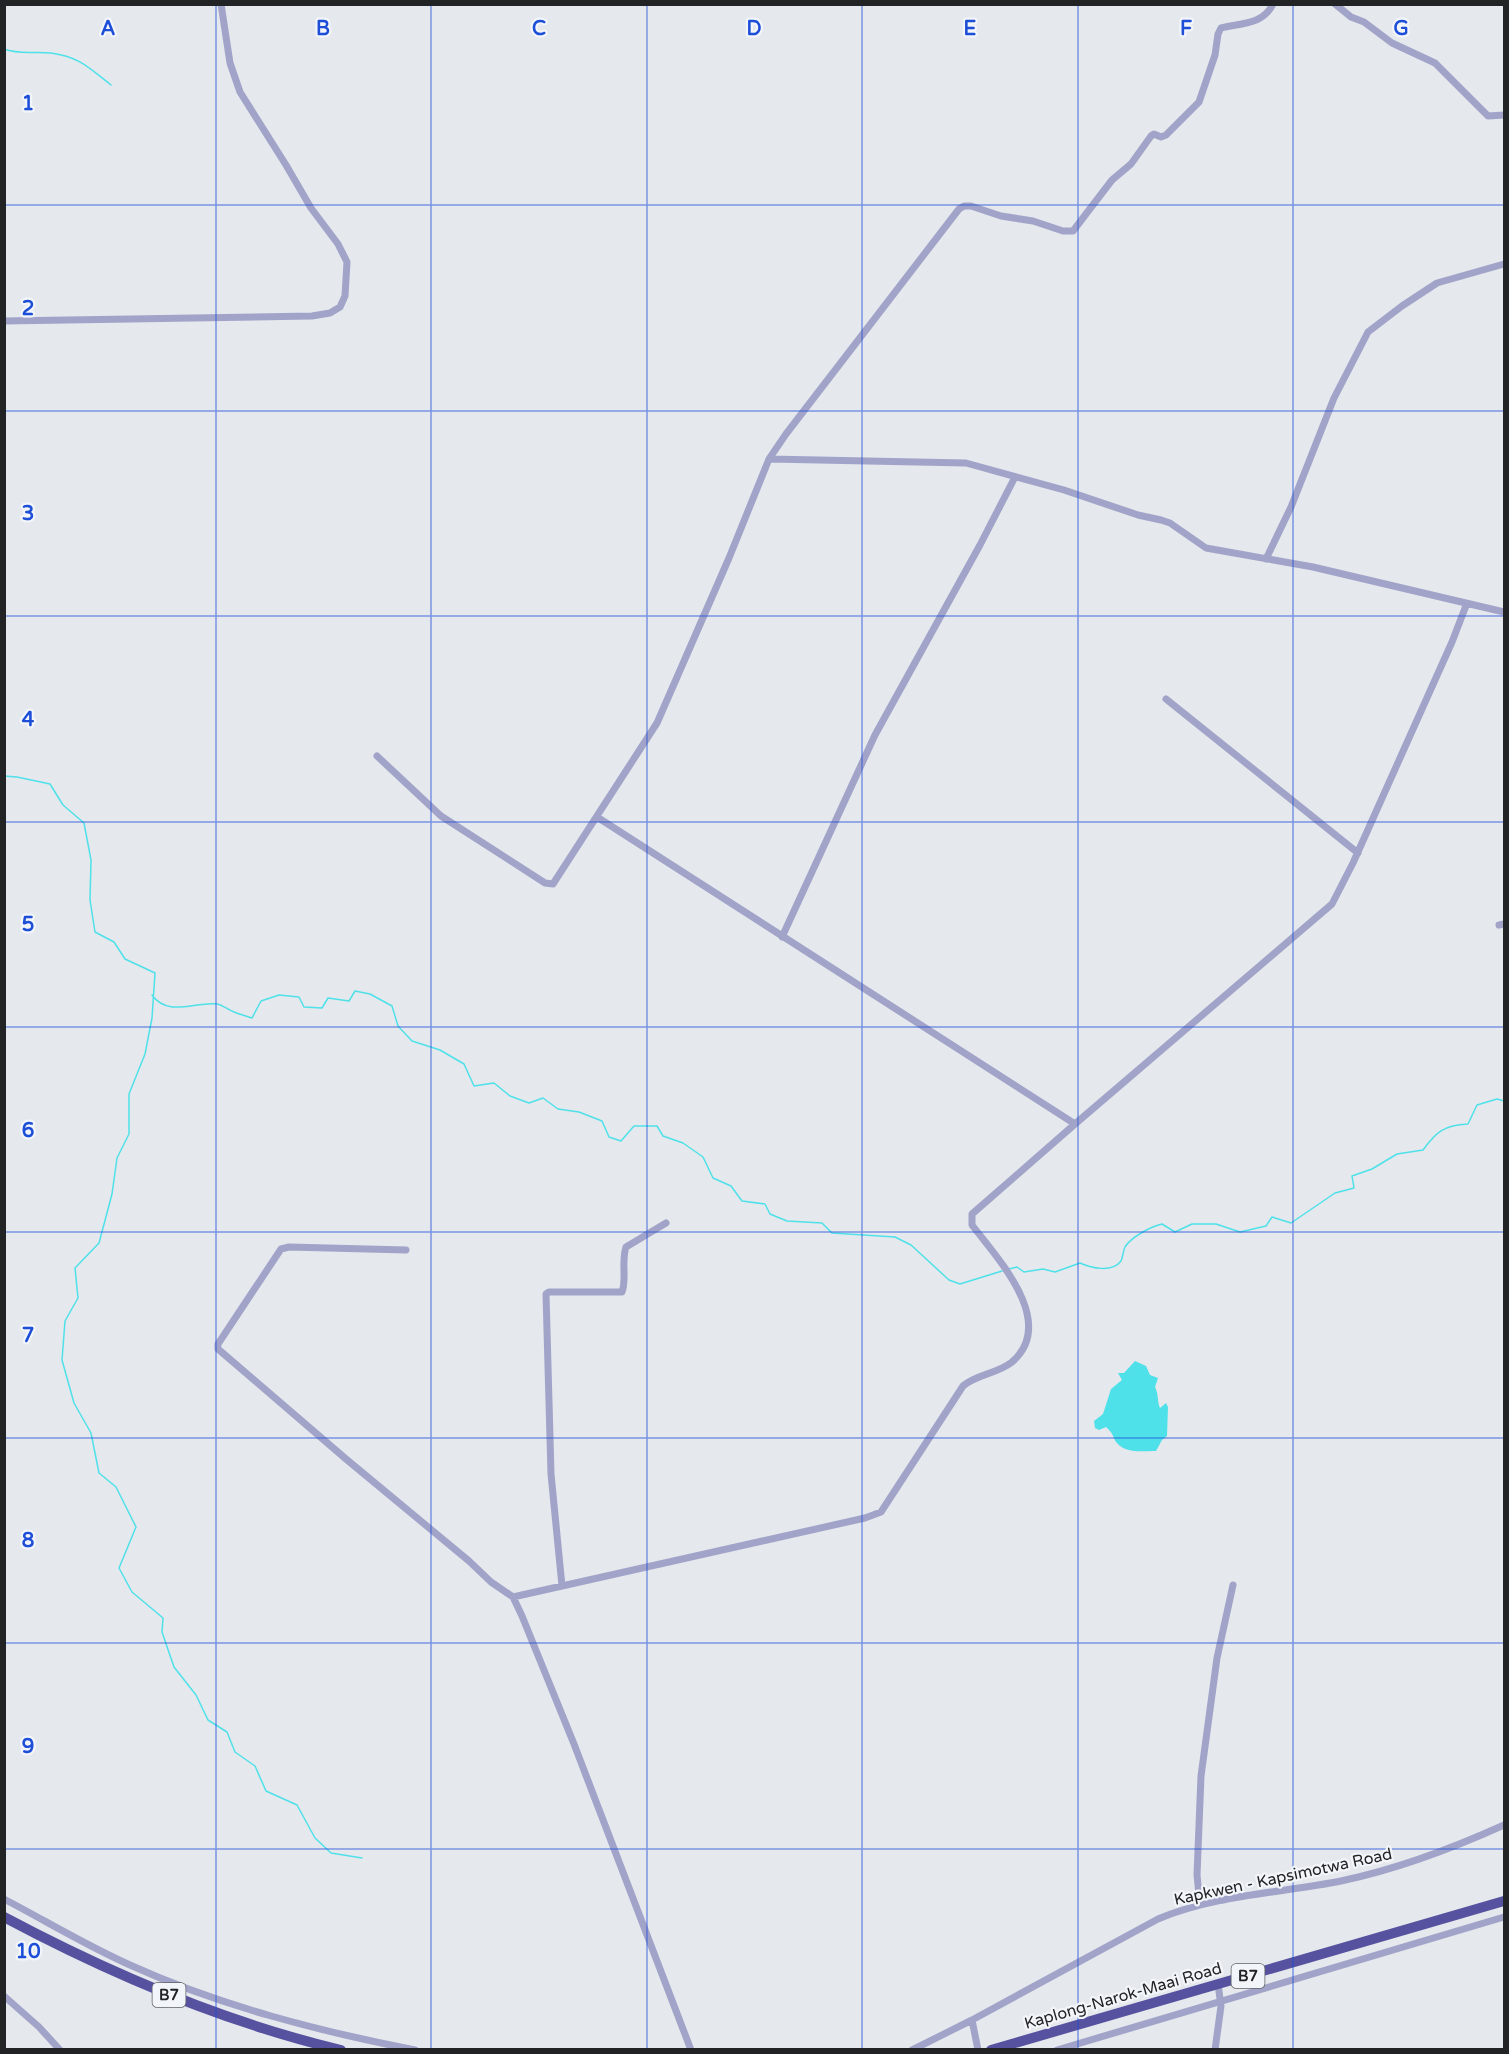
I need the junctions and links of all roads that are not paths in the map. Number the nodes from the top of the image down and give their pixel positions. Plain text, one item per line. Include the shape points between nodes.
1 (221, 4) edge
2 (1273, 4) edge
3 (1335, 4) edge
4 (1504, 115) edge
5 (1504, 264) edge
6 (4, 321) edge
7 (769, 459) junction
8 (1015, 477) junction
9 (1266, 559) junction
10 (1467, 603) junction
11 (1504, 612) edge
12 (1166, 699) dead end
13 (376, 756) dead end
14 (597, 817) junction
15 (1358, 853) junction
16 (782, 937) junction
17 (1075, 1124) junction
18 (666, 1223) dead end
19 (406, 1250) dead end
20 (562, 1586) junction
21 (1233, 1586) dead end
22 (513, 1597) junction
23 (1504, 1826) edge
24 (4, 1899) edge
25 (1504, 1902) edge
26 (1200, 1905) junction
27 (4, 1917) edge
28 (1504, 1917) edge
29 (80, 1941) junction
30 (74, 1954) junction
31 (1218, 1984) junction
32 (4, 1996) edge
33 (1221, 2002) junction
34 (972, 2020) junction
35 (380, 2046) edge
36 (315, 2047) edge
37 (60, 2049) edge
38 (341, 2049) edge
39 (415, 2049) edge
40 (691, 2049) edge
41 (912, 2049) edge
42 (978, 2049) edge
43 (991, 2049) edge
44 (1057, 2049) edge
45 (1215, 2049) edge

1 - 6 street via 230,63 240,92 347,262 345,296 340,307 312,316
2 - 7 street via 1254,21 1221,28 1198,102 1166,135 1151,136 1073,231 970,206 959,209
3 - 4 street via 1392,43 1435,63 1488,116
5 - 9 street via 1437,283 1368,332 1334,398
7 - 8 street via 966,463
7 - 14 street via 657,723
8 - 9 street via 1170,523 1206,548
8 - 16 street via 874,735
9 - 10 street
10 - 11 street
10 - 15 street
12 - 15 street
13 - 14 street via 441,816 545,883 553,884
14 - 16 street
15 - 17 street via 1326,910
16 - 17 street
17 - 20 street via 976,1209 971,1220 1021,1292 1028,1326 1022,1351 998,1371 963,1386 881,1512
18 - 20 street via 626,1247 622,1292 549,1292 545,1296 551,1474
19 - 22 street via 281,1249 218,1348
20 - 22 street
21 - 26 street via 1217,1658 1201,1776 1197,1875
22 - 40 street
23 - 26 street, Kapkwen - Kapsimotwa Road via 1399,1867
24 - 29 street
25 - 31 highway, Kaplong-Narok-Maai Road / B7
26 - 34 street, Kapkwen - Kapsimotwa Road via 1158,1919
27 - 30 highway, B7
28 - 33 street
29 - 30 street
29 - 35 street via 132,1966 218,1998
30 - 36 highway, B7 via 149,1987
31 - 33 street
31 - 43 highway, Kaplong-Narok-Maai Road / B7
32 - 37 street
33 - 44 street
33 - 45 street
34 - 41 street, Kapkwen - Kapsimotwa Road
34 - 42 street
35 - 39 street
36 - 38 highway, B7

